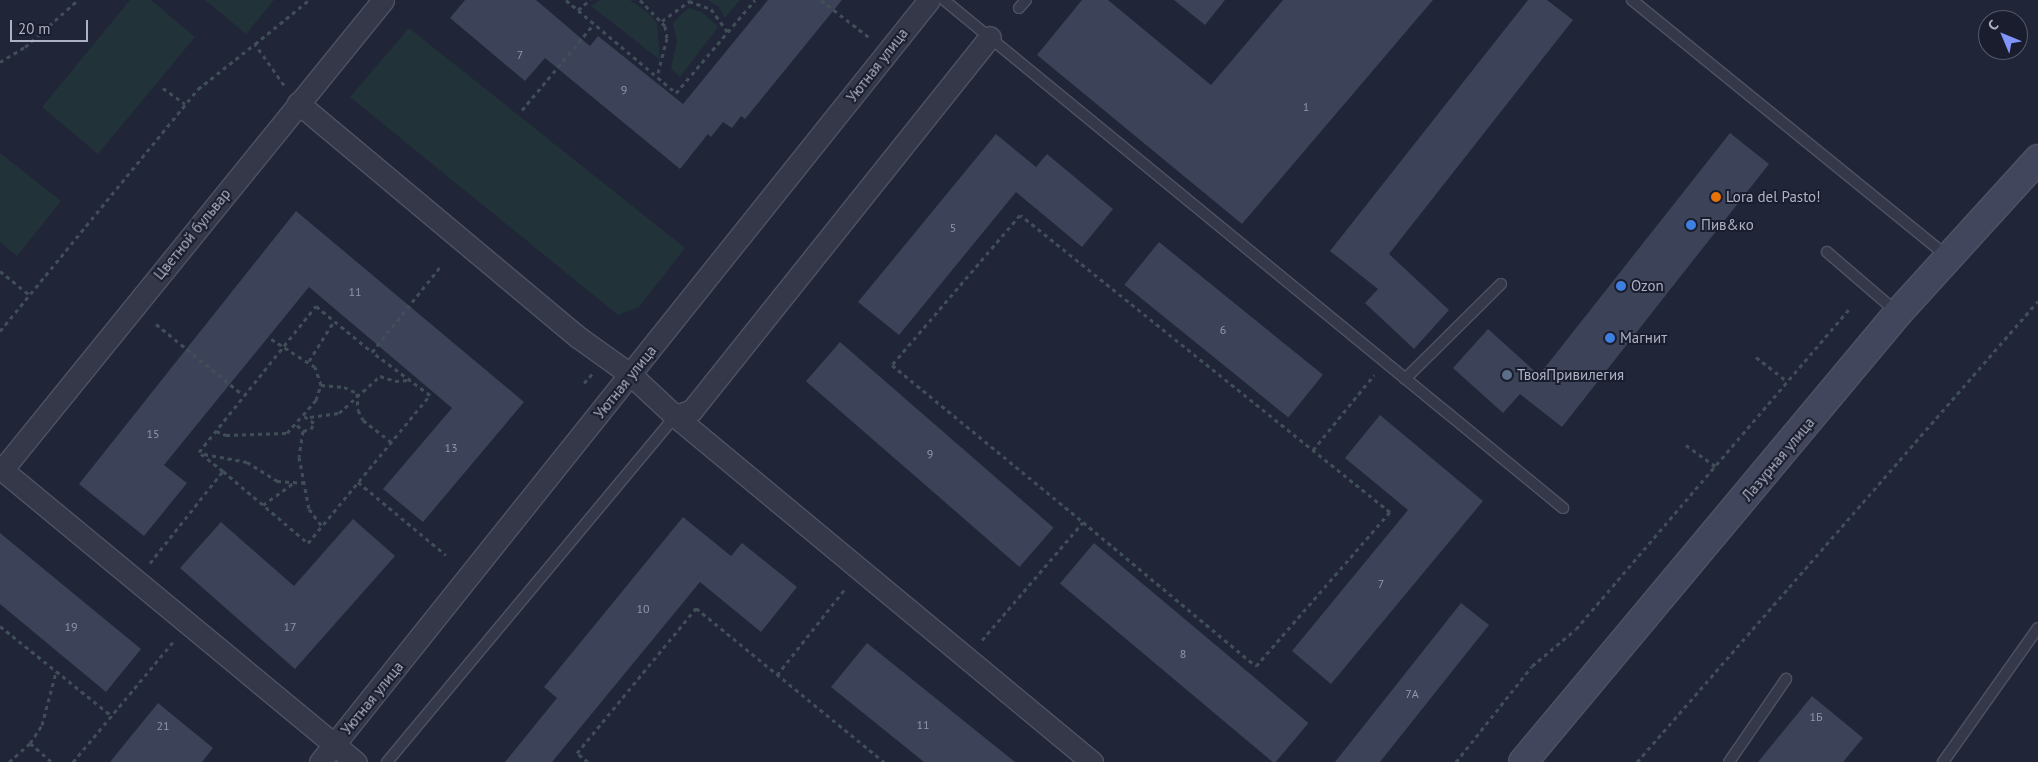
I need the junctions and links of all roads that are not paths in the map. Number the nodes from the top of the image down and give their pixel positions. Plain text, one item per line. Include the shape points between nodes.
1 (383, 0) edge
2 (929, 0) edge
3 (944, 0) edge
4 (1632, 0) edge
5 (990, 38) junction
6 (298, 103) junction
7 (2038, 159) edge
8 (1827, 252) dead end
9 (1948, 258) junction
10 (1501, 284) dead end
11 (1898, 313) junction
12 (631, 374) junction
13 (1405, 379) junction
14 (675, 416) junction
15 (1, 469) edge
16 (1563, 508) dead end
17 (2038, 628) edge
18 (1786, 679) dead end
19 (334, 745) junction
20 (320, 762) edge
21 (356, 762) edge
22 (387, 762) edge
23 (1092, 762) edge
24 (1523, 762) edge
25 (1729, 762) edge
26 (1943, 762) edge

1 - 6 street, Цветной бульвар
2 - 12 street, Уютная улица
3 - 5 lane
4 - 9 lane
5 - 13 lane
5 - 14 street via 692,410
6 - 12 street via 578,337
6 - 15 street, Цветной бульвар
7 - 9 street, Лазурная улица
8 - 11 lane
9 - 11 street, Лазурная улица
10 - 13 lane
11 - 24 street, Лазурная улица
12 - 14 street
12 - 19 street, Уютная улица
13 - 16 lane
14 - 22 lane
14 - 23 street
15 - 19 street
17 - 26 lane
18 - 25 lane
19 - 20 street, Уютная улица
19 - 21 street

